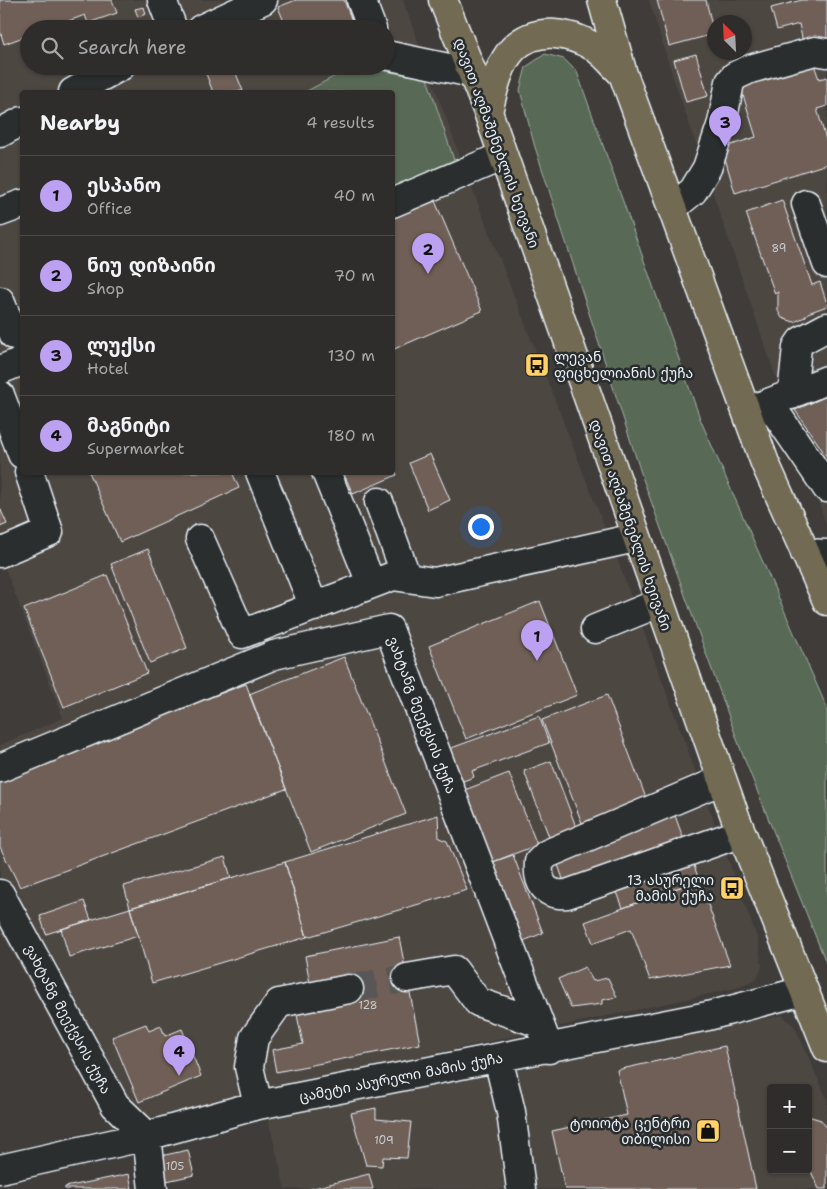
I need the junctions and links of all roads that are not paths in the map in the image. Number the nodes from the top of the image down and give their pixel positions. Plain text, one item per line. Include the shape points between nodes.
1 (162, 0) edge
2 (263, 0) edge
3 (361, 0) edge
4 (443, 0) edge
5 (602, 0) edge
6 (170, 20) edge
7 (220, 20) edge
8 (369, 20) edge
9 (827, 53) edge
10 (395, 57) edge
11 (472, 73) junction
12 (623, 74) junction
13 (104, 75) edge
14 (77, 90) edge
15 (488, 112) junction
16 (20, 122) edge
17 (0, 133) edge
18 (503, 156) junction
19 (395, 202) edge
20 (806, 204) dead end
21 (20, 205) edge
22 (672, 208) junction
23 (0, 212) edge
24 (827, 264) edge
25 (0, 301) edge
26 (827, 327) edge
27 (20, 333) edge
28 (20, 362) edge
29 (0, 370) edge
30 (827, 380) edge
31 (0, 395) edge
32 (769, 403) junction
33 (20, 449) edge
34 (30, 475) edge
35 (261, 475) edge
36 (327, 475) edge
37 (827, 488) edge
38 (379, 502) dead end
39 (200, 538) dead end
40 (635, 538) junction
41 (0, 553) edge
42 (816, 553) edge
43 (407, 578) junction
44 (371, 583) junction
45 (827, 601) edge
46 (659, 603) junction
47 (314, 607) junction
48 (595, 629) dead end
49 (0, 768) edge
50 (722, 780) junction
51 (741, 833) junction
52 (0, 894) edge
53 (407, 978) tunnel mouth
54 (349, 989) tunnel mouth
55 (803, 992) junction
56 (539, 1023) junction
57 (827, 1048) edge
58 (549, 1049) junction
59 (498, 1058) junction
60 (258, 1106) junction
61 (147, 1136) junction
62 (0, 1169) edge
63 (152, 1189) edge
64 (521, 1189) edge

1 - 6 street
2 - 7 street
3 - 8 street
4 - 11 highway, დავით აღმაშენებლის ხეივანი
5 - 12 highway
9 - 22 street via 815,51 735,76 730,82 722,123 707,168 693,191
10 - 11 street
11 - 15 highway, დავით აღმაშენებლის ხეივანი
12 - 15 highway via 595,47 564,33 531,35 513,49 497,76
12 - 22 highway
13 - 14 street
15 - 18 highway, დავით აღმაშენებლის ხეივანი
16 - 17 street
18 - 19 street
18 - 40 highway, დავით აღმაშენებლის ხეივანი
20 - 24 street
21 - 23 street
22 - 32 highway
25 - 27 street via 14,335
26 - 32 street via 797,347
28 - 29 street
30 - 32 street
31 - 33 street
32 - 37 street
32 - 42 highway via 765,463
34 - 41 street via 49,532
35 - 47 street
36 - 44 street
38 - 43 street
39 - 47 street via 242,634
40 - 43 street via 435,582
40 - 46 highway, დავით აღმაშენებლის ხეივანი
42 - 45 highway
43 - 44 street via 394,576
44 - 47 street
46 - 48 street
46 - 50 highway, დავით აღმაშენებლის ხეივანი
49 - 56 street, ვახტანგ მეექვსის ქუჩა via 274,656 390,629
50 - 51 highway, დავით აღმაშენებლის ხეივანი
50 - 51 street via 547,854 539,862 543,886 554,895 566,894
51 - 55 highway, დავით აღმაშენებლის ხეივანი
52 - 61 street, ვახტანგ მეექვსის ქუჩა via 115,1106
53 - 56 street via 454,970 478,1002
54 - 60 street via 279,1004 254,1038 249,1067
55 - 57 highway, დავით აღმაშენებლის ხეივანი
55 - 58 street, ცამეტი ასურელი მამის ქუჩა via 708,1016
56 - 58 street, ვახტანგ მეექვსის ქუჩა
58 - 59 street, ცამეტი ასურელი მამის ქუჩა
59 - 60 street, ცამეტი ასურელი მამის ქუჩა
59 - 64 street via 511,1112
60 - 61 street, ცამეტი ასურელი მამის ქუჩა
61 - 62 street, ცამეტი ასურელი მამის ქუჩა
61 - 63 street

